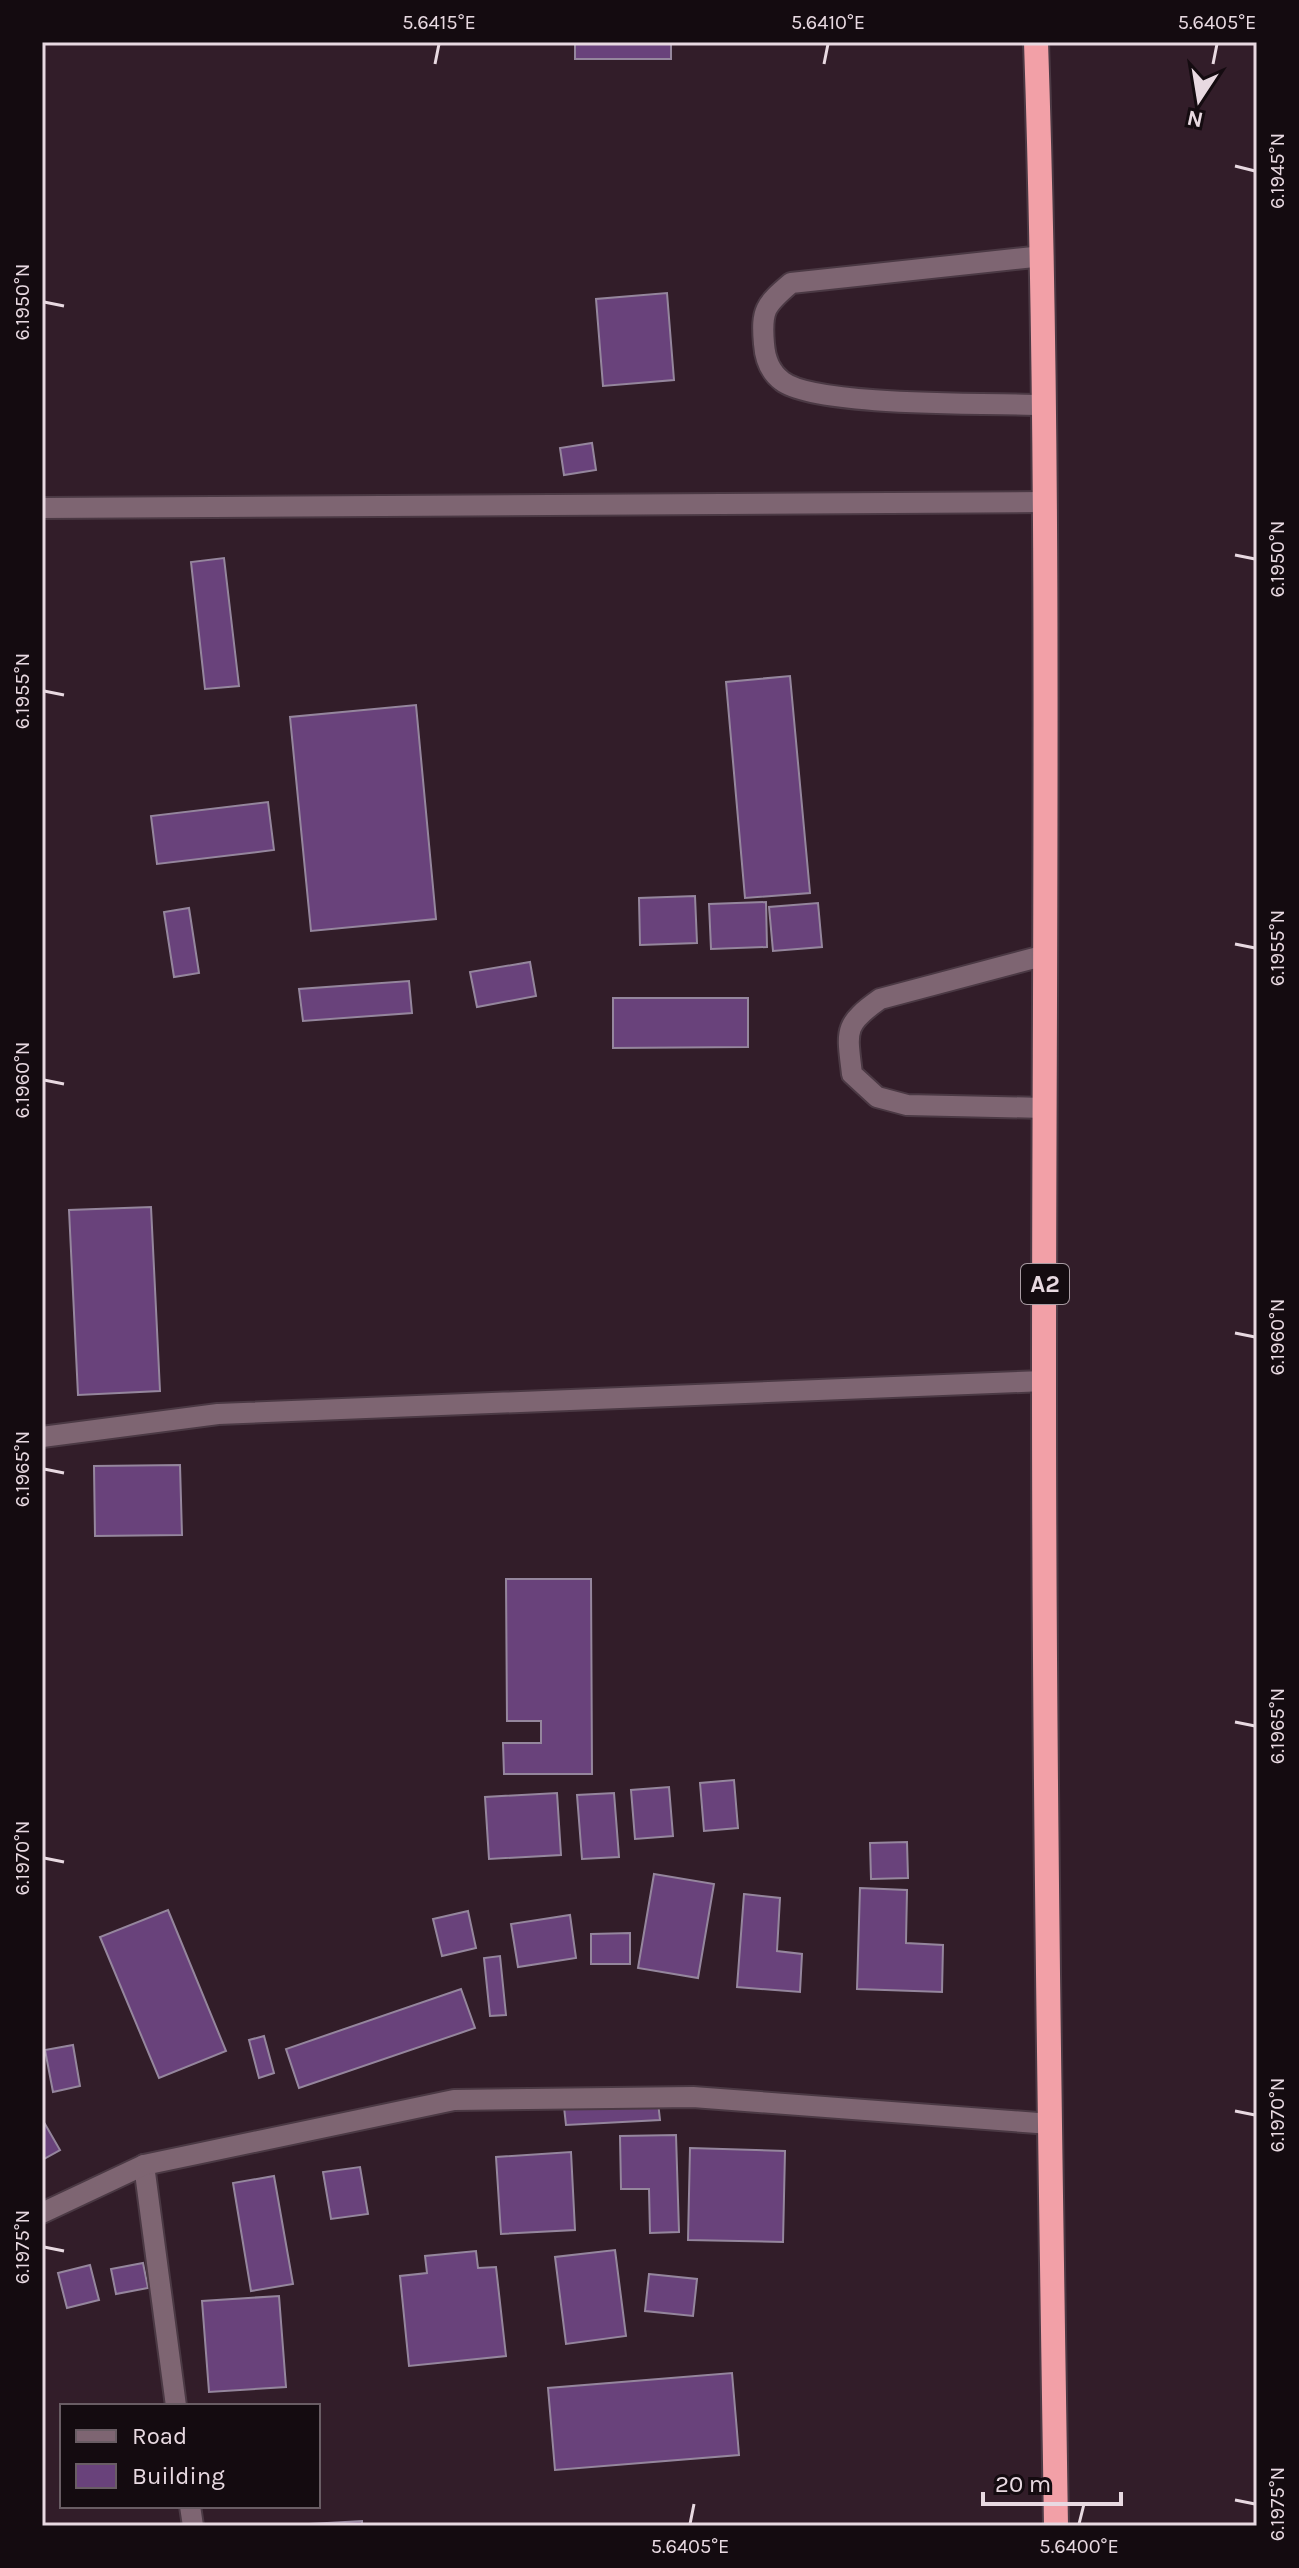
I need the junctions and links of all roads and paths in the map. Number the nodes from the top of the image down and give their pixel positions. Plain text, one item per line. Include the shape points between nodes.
1 (1036, 42) edge
2 (1043, 256) junction
3 (1043, 405) junction
4 (1044, 502) junction
5 (42, 508) edge
6 (1046, 955) junction
7 (1045, 1108) junction
8 (1044, 1381) junction
9 (42, 1437) edge
10 (1051, 2124) junction
11 (144, 2165) junction
12 (42, 2213) edge
13 (176, 2404) edge
14 (1056, 2526) edge

1 - 2 highway, A2
2 - 3 highway, A2
2 - 3 street via 791,283 761,317 765,360 783,382 811,393
3 - 4 highway, A2
4 - 5 street
4 - 6 highway, A2
6 - 7 highway, A2
6 - 7 street via 880,999 858,1015 847,1037 852,1074 877,1097 907,1105
7 - 8 highway, A2
8 - 9 street via 218,1414
8 - 10 highway, A2
10 - 11 street via 693,2097 454,2100
10 - 14 highway, A2
11 - 12 street
11 - 13 street

